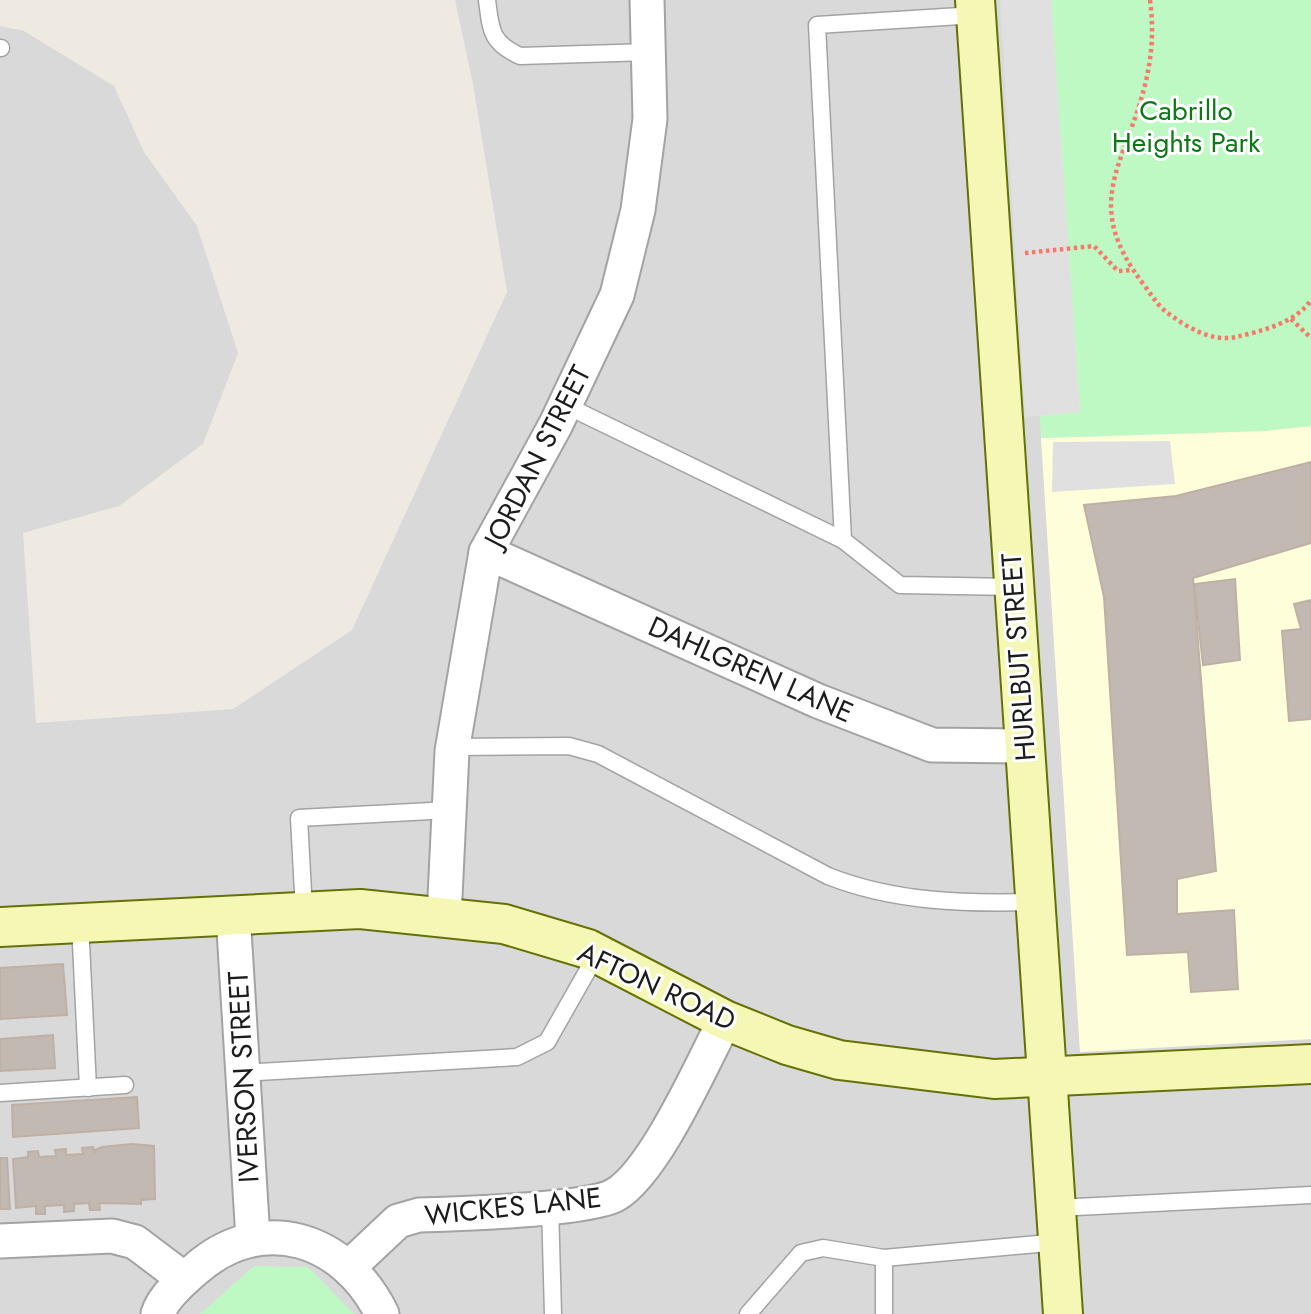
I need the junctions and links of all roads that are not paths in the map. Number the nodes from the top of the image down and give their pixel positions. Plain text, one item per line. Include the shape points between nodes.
1 (487, 0) edge
2 (647, 0) edge
3 (975, 7) edge
4 (649, 52) junction
5 (565, 405) junction
6 (843, 540) junction
7 (486, 552) junction
8 (1014, 587) junction
9 (1024, 746) junction
10 (452, 747) junction
11 (450, 810) junction
12 (1034, 902) junction
13 (304, 911) junction
14 (233, 914) junction
15 (444, 918) junction
16 (80, 923) junction
17 (0, 927) edge
18 (597, 954) junction
19 (725, 1020) junction
20 (1311, 1064) edge
21 (243, 1073) junction
22 (1046, 1076) junction
23 (125, 1085) dead end
24 (88, 1087) junction
25 (0, 1093) edge
26 (1311, 1195) edge
27 (550, 1205) junction
28 (1058, 1225) junction
29 (253, 1239) junction
30 (0, 1241) edge
31 (884, 1258) junction
32 (348, 1268) junction
33 (184, 1279) junction
34 (158, 1314) edge
35 (382, 1314) edge
36 (553, 1314) edge
37 (748, 1314) edge
38 (884, 1314) edge
39 (1063, 1314) edge

1 - 4 lane via 491,30 500,47 520,56
2 - 4 street, JORDAN STREET
3 - 6 lane via 817,25
3 - 8 street, HURLBUT STREET
4 - 5 street, JORDAN STREET via 650,119 638,210 617,295
5 - 6 lane
5 - 7 street, JORDAN STREET
6 - 8 lane via 900,585
7 - 9 street, DAHLGREN LANE via 818,701 932,745
7 - 10 street, JORDAN STREET
8 - 9 street, HURLBUT STREET
9 - 12 street, HURLBUT STREET
10 - 11 street, JORDAN STREET
10 - 12 lane via 569,746 598,754 857,888 959,905
11 - 13 lane via 299,818
11 - 15 street, JORDAN STREET
12 - 22 street, HURLBUT STREET
13 - 14 street, AFTON ROAD
13 - 15 street, AFTON ROAD via 360,909
14 - 16 street, AFTON ROAD
14 - 21 street, IVERSON STREET
15 - 18 street, AFTON ROAD via 504,924
16 - 17 street, AFTON ROAD
16 - 24 lane
18 - 19 street, AFTON ROAD
18 - 21 lane via 547,1042 517,1057
19 - 22 street, AFTON ROAD via 839,1060 994,1079
19 - 27 street, WICKES LANE via 669,1129 638,1172 615,1195
20 - 22 street, AFTON ROAD
21 - 29 street, IVERSON STREET
22 - 28 street, HURLBUT STREET
23 - 24 lane
24 - 25 lane
26 - 28 lane
27 - 32 street, WICKES LANE via 398,1221
27 - 36 lane
28 - 31 lane
28 - 39 street, HURLBUT STREET
29 - 32 street via 282,1236
29 - 33 street via 211,1255
30 - 33 street via 112,1236 135,1242
31 - 37 lane via 823,1248 801,1253
31 - 38 lane
32 - 35 street via 373,1295
33 - 34 street

